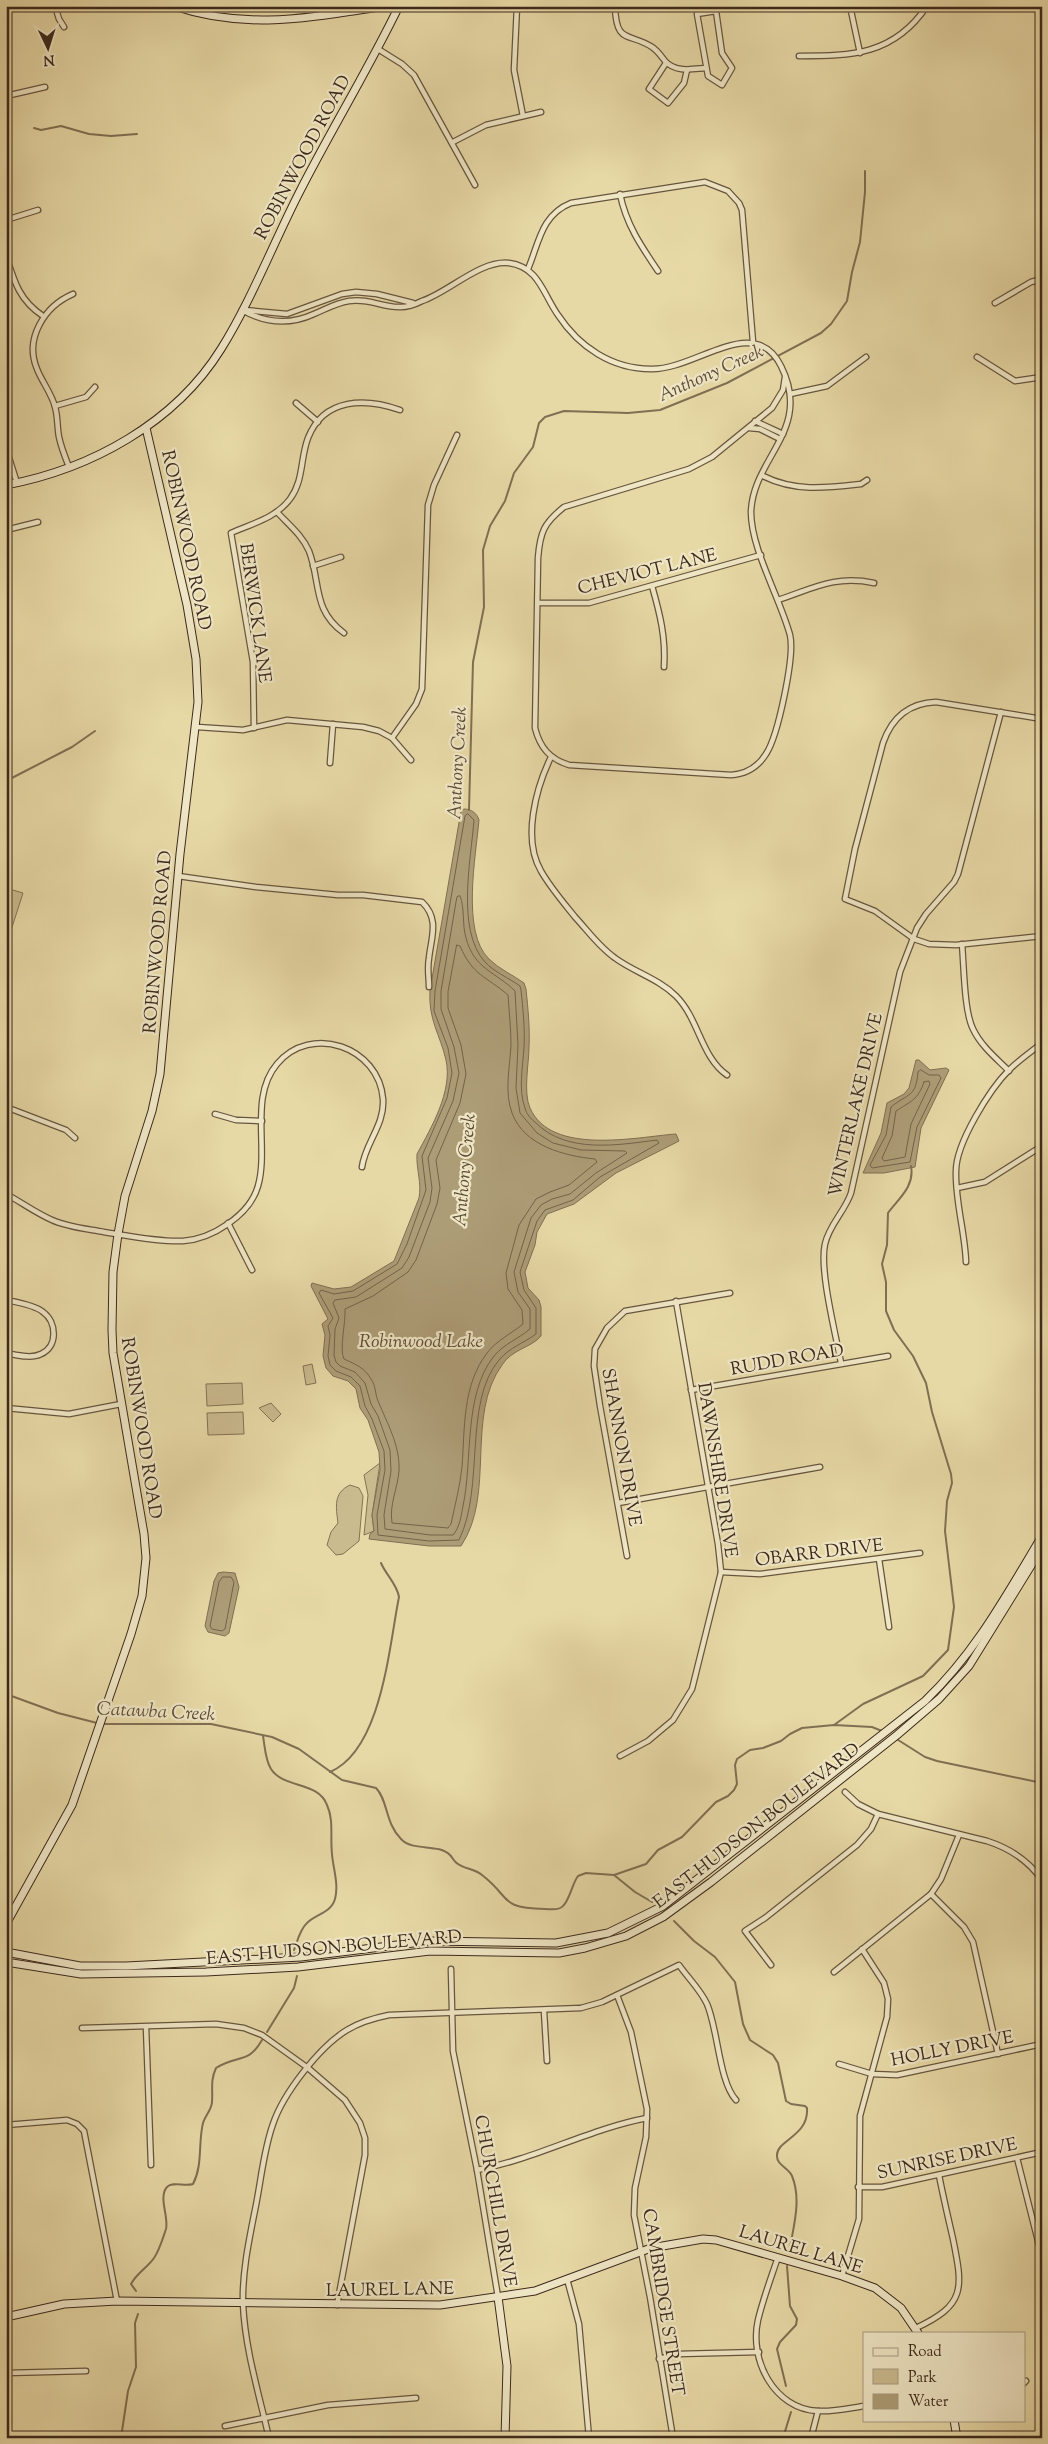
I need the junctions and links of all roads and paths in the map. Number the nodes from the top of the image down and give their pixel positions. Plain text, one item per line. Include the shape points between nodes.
1 (55, 6) edge
2 (174, 6) edge
3 (386, 6) edge
4 (399, 6) edge
5 (517, 6) edge
6 (615, 6) edge
7 (850, 6) edge
8 (927, 6) edge
9 (64, 27) dead end
10 (378, 49) junction
11 (860, 53) junction
12 (799, 56) dead end
13 (666, 63) junction
14 (706, 68) junction
15 (688, 70) junction
16 (45, 87) dead end
17 (6, 96) edge
18 (541, 112) dead end
19 (6, 115) edge
20 (523, 116) junction
21 (6, 119) edge
22 (453, 142) junction
23 (475, 185) dead end
24 (620, 194) junction
25 (38, 210) dead end
26 (6, 220) edge
27 (6, 255) edge
28 (528, 269) junction
29 (658, 271) dead end
30 (1042, 279) edge
31 (372, 293) junction
32 (73, 294) dead end
33 (334, 296) junction
34 (372, 300) junction
35 (995, 303) dead end
36 (336, 304) junction
37 (414, 304) junction
38 (242, 310) junction
39 (43, 316) junction
40 (753, 342) junction
41 (866, 357) dead end
42 (977, 357) dead end
43 (785, 377) junction
44 (1042, 377) edge
45 (95, 387) dead end
46 (790, 394) junction
47 (296, 402) dead end
48 (55, 406) junction
49 (400, 410) dead end
50 (755, 421) junction
51 (318, 422) junction
52 (146, 428) junction
53 (748, 428) junction
54 (783, 434) junction
55 (457, 435) dead end
56 (780, 439) junction
57 (6, 448) edge
58 (69, 466) junction
59 (763, 476) junction
60 (867, 480) dead end
61 (17, 482) junction
62 (6, 485) edge
63 (277, 512) junction
64 (38, 522) dead end
65 (6, 530) edge
66 (761, 556) junction
67 (341, 557) dead end
68 (312, 566) junction
69 (874, 582) dead end
70 (652, 586) junction
71 (778, 600) junction
72 (538, 603) junction
73 (344, 633) dead end
74 (664, 666) dead end
75 (1001, 712) junction
76 (1042, 719) edge
77 (333, 724) junction
78 (197, 727) junction
79 (254, 728) junction
80 (392, 738) junction
81 (551, 757) junction
82 (411, 760) dead end
83 (330, 763) dead end
84 (178, 876) junction
85 (1042, 936) edge
86 (914, 939) junction
87 (962, 944) junction
88 (429, 987) dead end
89 (1042, 1043) edge
90 (1009, 1071) junction
91 (727, 1075) dead end
92 (6, 1107) edge
93 (215, 1114) dead end
94 (262, 1121) junction
95 (75, 1138) dead end
96 (1042, 1146) edge
97 (362, 1167) dead end
98 (957, 1188) junction
99 (6, 1194) edge
100 (228, 1223) junction
101 (118, 1234) junction
102 (966, 1262) dead end
103 (252, 1270) dead end
104 (730, 1293) dead end
105 (6, 1300) edge
106 (676, 1301) junction
107 (6, 1353) edge
108 (888, 1356) dead end
109 (842, 1363) junction
110 (691, 1390) junction
111 (121, 1404) junction
112 (6, 1408) edge
113 (820, 1467) dead end
114 (708, 1486) junction
115 (618, 1503) junction
116 (1042, 1536) edge
117 (1042, 1548) edge
118 (920, 1553) dead end
119 (627, 1556) dead end
120 (880, 1559) junction
121 (721, 1572) junction
122 (1009, 1598) junction
123 (889, 1627) dead end
124 (620, 1756) dead end
125 (845, 1792) dead end
126 (878, 1814) junction
127 (959, 1835) junction
128 (1042, 1880) edge
129 (931, 1894) junction
130 (6, 1924) edge
131 (862, 1949) junction
132 (6, 1952) edge
133 (6, 1962) edge
134 (771, 1965) dead end
135 (451, 1969) dead end
136 (834, 1972) dead end
137 (617, 1995) junction
138 (544, 2011) junction
139 (451, 2013) junction
140 (146, 2027) junction
141 (82, 2028) dead end
142 (1042, 2044) edge
143 (998, 2054) junction
144 (547, 2061) dead end
145 (839, 2064) dead end
146 (308, 2068) junction
147 (872, 2074) junction
148 (736, 2100) dead end
149 (647, 2118) junction
150 (6, 2125) edge
151 (1042, 2152) edge
152 (1017, 2158) junction
153 (151, 2165) dead end
154 (478, 2170) junction
155 (939, 2175) junction
156 (858, 2187) junction
157 (641, 2251) junction
158 (778, 2257) junction
159 (1042, 2257) edge
160 (842, 2276) junction
161 (566, 2278) junction
162 (498, 2297) junction
163 (117, 2301) junction
164 (243, 2302) junction
165 (337, 2305) junction
166 (6, 2317) edge
167 (917, 2330) edge
168 (759, 2352) junction
169 (659, 2359) junction
170 (86, 2371) dead end
171 (6, 2373) edge
172 (416, 2398) dead end
173 (863, 2406) edge
174 (818, 2411) junction
175 (264, 2418) junction
176 (954, 2422) edge
177 (225, 2426) dead end
178 (269, 2438) edge
179 (505, 2438) edge
180 (589, 2438) edge
181 (673, 2438) edge
182 (811, 2438) edge
183 (957, 2438) edge

1 - 9 street
2 - 3 main road via 206,15 256,22 305,19
4 - 10 main road, ROBINWOOD ROAD
5 - 20 street via 514,70
6 - 13 street via 618,27 623,36 653,48
7 - 11 street
8 - 11 street via 918,18 891,40
10 - 22 street via 414,75
10 - 38 main road, ROBINWOOD ROAD via 308,177
11 - 12 street
13 - 15 street via 676,69
13 - 15 street via 649,89 668,103 684,83
14 - 14 street via 697,14 716,11 722,53 732,68 722,85 708,76
14 - 15 street
16 - 17 street
18 - 20 street
19 - 21 street
20 - 22 street via 486,125
22 - 23 street
24 - 28 street via 571,203 555,211 544,226
24 - 29 street via 626,220
24 - 40 street via 705,182 721,186 734,196 745,223
25 - 26 street
27 - 39 street via 18,291 31,308
28 - 37 street via 507,263 488,266
28 - 40 street via 541,284 568,330 594,353 618,364 666,368 739,342
30 - 35 street
31 - 33 street
31 - 34 street
31 - 37 street
32 - 39 street via 61,299
33 - 36 street
33 - 38 street via 287,314
34 - 36 street
34 - 37 street via 398,307
36 - 38 street via 293,322 258,319
38 - 52 main road, ROBINWOOD ROAD via 221,349 197,382
39 - 48 street via 34,341 34,360
40 - 43 street via 769,350
41 - 46 street via 827,386
42 - 44 street via 1015,381
43 - 46 street
43 - 50 street via 777,402
45 - 48 street via 86,397
46 - 54 street via 788,421
47 - 51 street
48 - 58 street via 60,442
49 - 51 street, BERWICK LANE via 374,402 356,402 337,408
50 - 53 street
50 - 54 street
51 - 63 street, BERWICK LANE via 308,437 299,482 289,500
52 - 58 main road
52 - 78 main road, ROBINWOOD ROAD via 190,622 198,688
53 - 56 street via 760,429
53 - 72 street via 690,470 564,507 547,520 539,540
54 - 56 street
55 - 80 street via 428,505 422,689 416,704
56 - 59 street
57 - 61 street
58 - 61 main road
59 - 60 street via 804,488 861,484
59 - 66 street via 754,495 751,513
61 - 62 main road
63 - 68 street via 304,541
63 - 79 street, BERWICK LANE via 231,533 253,662
64 - 65 street
66 - 70 street, CHEVIOT LANE
66 - 71 street
67 - 68 street
68 - 73 street via 325,613 332,625
69 - 71 street via 841,579
70 - 72 street, CHEVIOT LANE via 590,603
70 - 74 street via 663,626
71 - 81 street via 791,640 792,661 770,749 754,768 738,775 722,775 575,766
72 - 81 street via 535,728
75 - 76 street
75 - 86 street, WINTERLAKE DRIVE via 961,865 954,882 926,914
75 - 86 street via 927,702 901,714 886,734 845,899 881,914
77 - 79 street via 287,720
77 - 80 street via 374,729
77 - 83 street
78 - 79 street
78 - 84 main road, ROBINWOOD ROAD
80 - 82 street
81 - 91 street via 540,782 534,814 533,847 540,870 602,947 664,987 682,1003 716,1067
84 - 88 street via 256,887 422,902 432,914 434,923 428,961
84 - 101 main road, ROBINWOOD ROAD via 160,1074 152,1111 125,1196
85 - 87 street
86 - 87 street via 929,944
86 - 109 street, WINTERLAKE DRIVE via 896,986 851,1193 825,1244 823,1263
87 - 90 street via 972,1028
89 - 90 street
90 - 98 street via 964,1140 956,1165
92 - 95 street via 66,1130
93 - 94 street via 236,1120
94 - 97 street via 266,1082 286,1055 312,1044 331,1043 348,1048 360,1055 375,1072 383,1099 381,1120 364,1154
94 - 100 street via 258,1185 247,1208
96 - 98 street via 985,1182
98 - 102 street
99 - 101 street via 53,1221
100 - 101 street via 200,1237 183,1241
100 - 103 street
101 - 111 main road, ROBINWOOD ROAD via 113,1272 112,1330
104 - 106 street, SHANNON DRIVE
105 - 107 street via 43,1311 53,1325 54,1338 40,1355
106 - 110 street, DAWNSHIRE DRIVE
106 - 115 street, SHANNON DRIVE via 633,1309 618,1316 602,1334 595,1349 594,1366
108 - 109 street, RUDD ROAD
109 - 110 street, RUDD ROAD
110 - 114 street, DAWNSHIRE DRIVE
111 - 112 street via 69,1414
111 - 130 main road, ROBINWOOD ROAD via 146,1558 137,1616 67,1816
113 - 114 street
114 - 115 street
114 - 121 street, DAWNSHIRE DRIVE
115 - 119 street, SHANNON DRIVE
116 - 122 main road, EAST HUDSON BOULEVARD
117 - 122 main road, EAST HUDSON BOULEVARD
118 - 120 street, OBARR DRIVE
120 - 121 street, OBARR DRIVE via 760,1574
120 - 123 street
121 - 124 street, DAWNSHIRE DRIVE via 696,1678 686,1703 659,1734
122 - 132 main road, EAST HUDSON BOULEVARD via 947,1678 902,1720 663,1906 608,1933 556,1944 429,1941 301,1957 126,1966 80,1966
122 - 133 main road, EAST HUDSON BOULEVARD via 969,1666 911,1724 712,1882 663,1916 626,1936 586,1948 541,1954 430,1951 298,1967 128,1975 81,1974
125 - 126 street via 858,1804
126 - 127 street
126 - 134 street via 871,1830 857,1845 745,1931
127 - 128 street via 1010,1850
127 - 129 street via 948,1865
129 - 131 street
129 - 143 street via 964,1927 973,1942
131 - 136 street
131 - 147 street via 884,1983 888,1999 887,2017
135 - 139 street, CHURCHILL DRIVE
137 - 138 street via 581,2008
137 - 148 street via 679,1965 706,2003 728,2092
137 - 149 street, CAMBRIDGE STREET via 631,2032
138 - 139 street
138 - 144 street
139 - 146 street via 389,2016 363,2022 328,2045
139 - 154 street, CHURCHILL DRIVE via 456,2073
140 - 141 street
140 - 146 street via 216,2024 244,2028 270,2040
140 - 153 street
142 - 143 street, HOLLY DRIVE
143 - 147 street, HOLLY DRIVE via 896,2075
145 - 147 street, HOLLY DRIVE
146 - 164 street via 284,2101 270,2134 250,2240
146 - 165 street via 352,2108 365,2138 366,2155
147 - 156 street via 860,2116
149 - 154 street via 603,2129 512,2163
149 - 157 street, CAMBRIDGE STREET via 635,2188 634,2214
150 - 163 street via 67,2120 84,2131
151 - 152 street, SUNRISE DRIVE
152 - 155 street, SUNRISE DRIVE
152 - 159 street
154 - 162 street, CHURCHILL DRIVE
155 - 156 street, SUNRISE DRIVE via 877,2188
155 - 167 street via 960,2284 955,2298 942,2314
156 - 160 street via 858,2224
157 - 158 main road, LAUREL LANE via 687,2241 716,2240
157 - 161 main road, LAUREL LANE
157 - 169 street, CAMBRIDGE STREET
158 - 160 main road, LAUREL LANE
158 - 168 street via 758,2321
160 - 167 main road, LAUREL LANE via 882,2292 901,2308
161 - 162 main road, LAUREL LANE via 535,2291
161 - 180 street via 580,2324
162 - 165 main road, LAUREL LANE via 428,2306
162 - 179 main road, CHURCHILL DRIVE via 507,2366
163 - 164 main road, LAUREL LANE
163 - 166 main road, LAUREL LANE via 64,2304
164 - 165 main road, LAUREL LANE
164 - 175 street
168 - 169 street via 678,2354
168 - 174 street via 774,2390 785,2400
169 - 181 street, CAMBRIDGE STREET
170 - 171 street
172 - 175 street via 328,2405
173 - 174 street
174 - 182 street
175 - 177 street
175 - 178 street
176 - 183 main road

